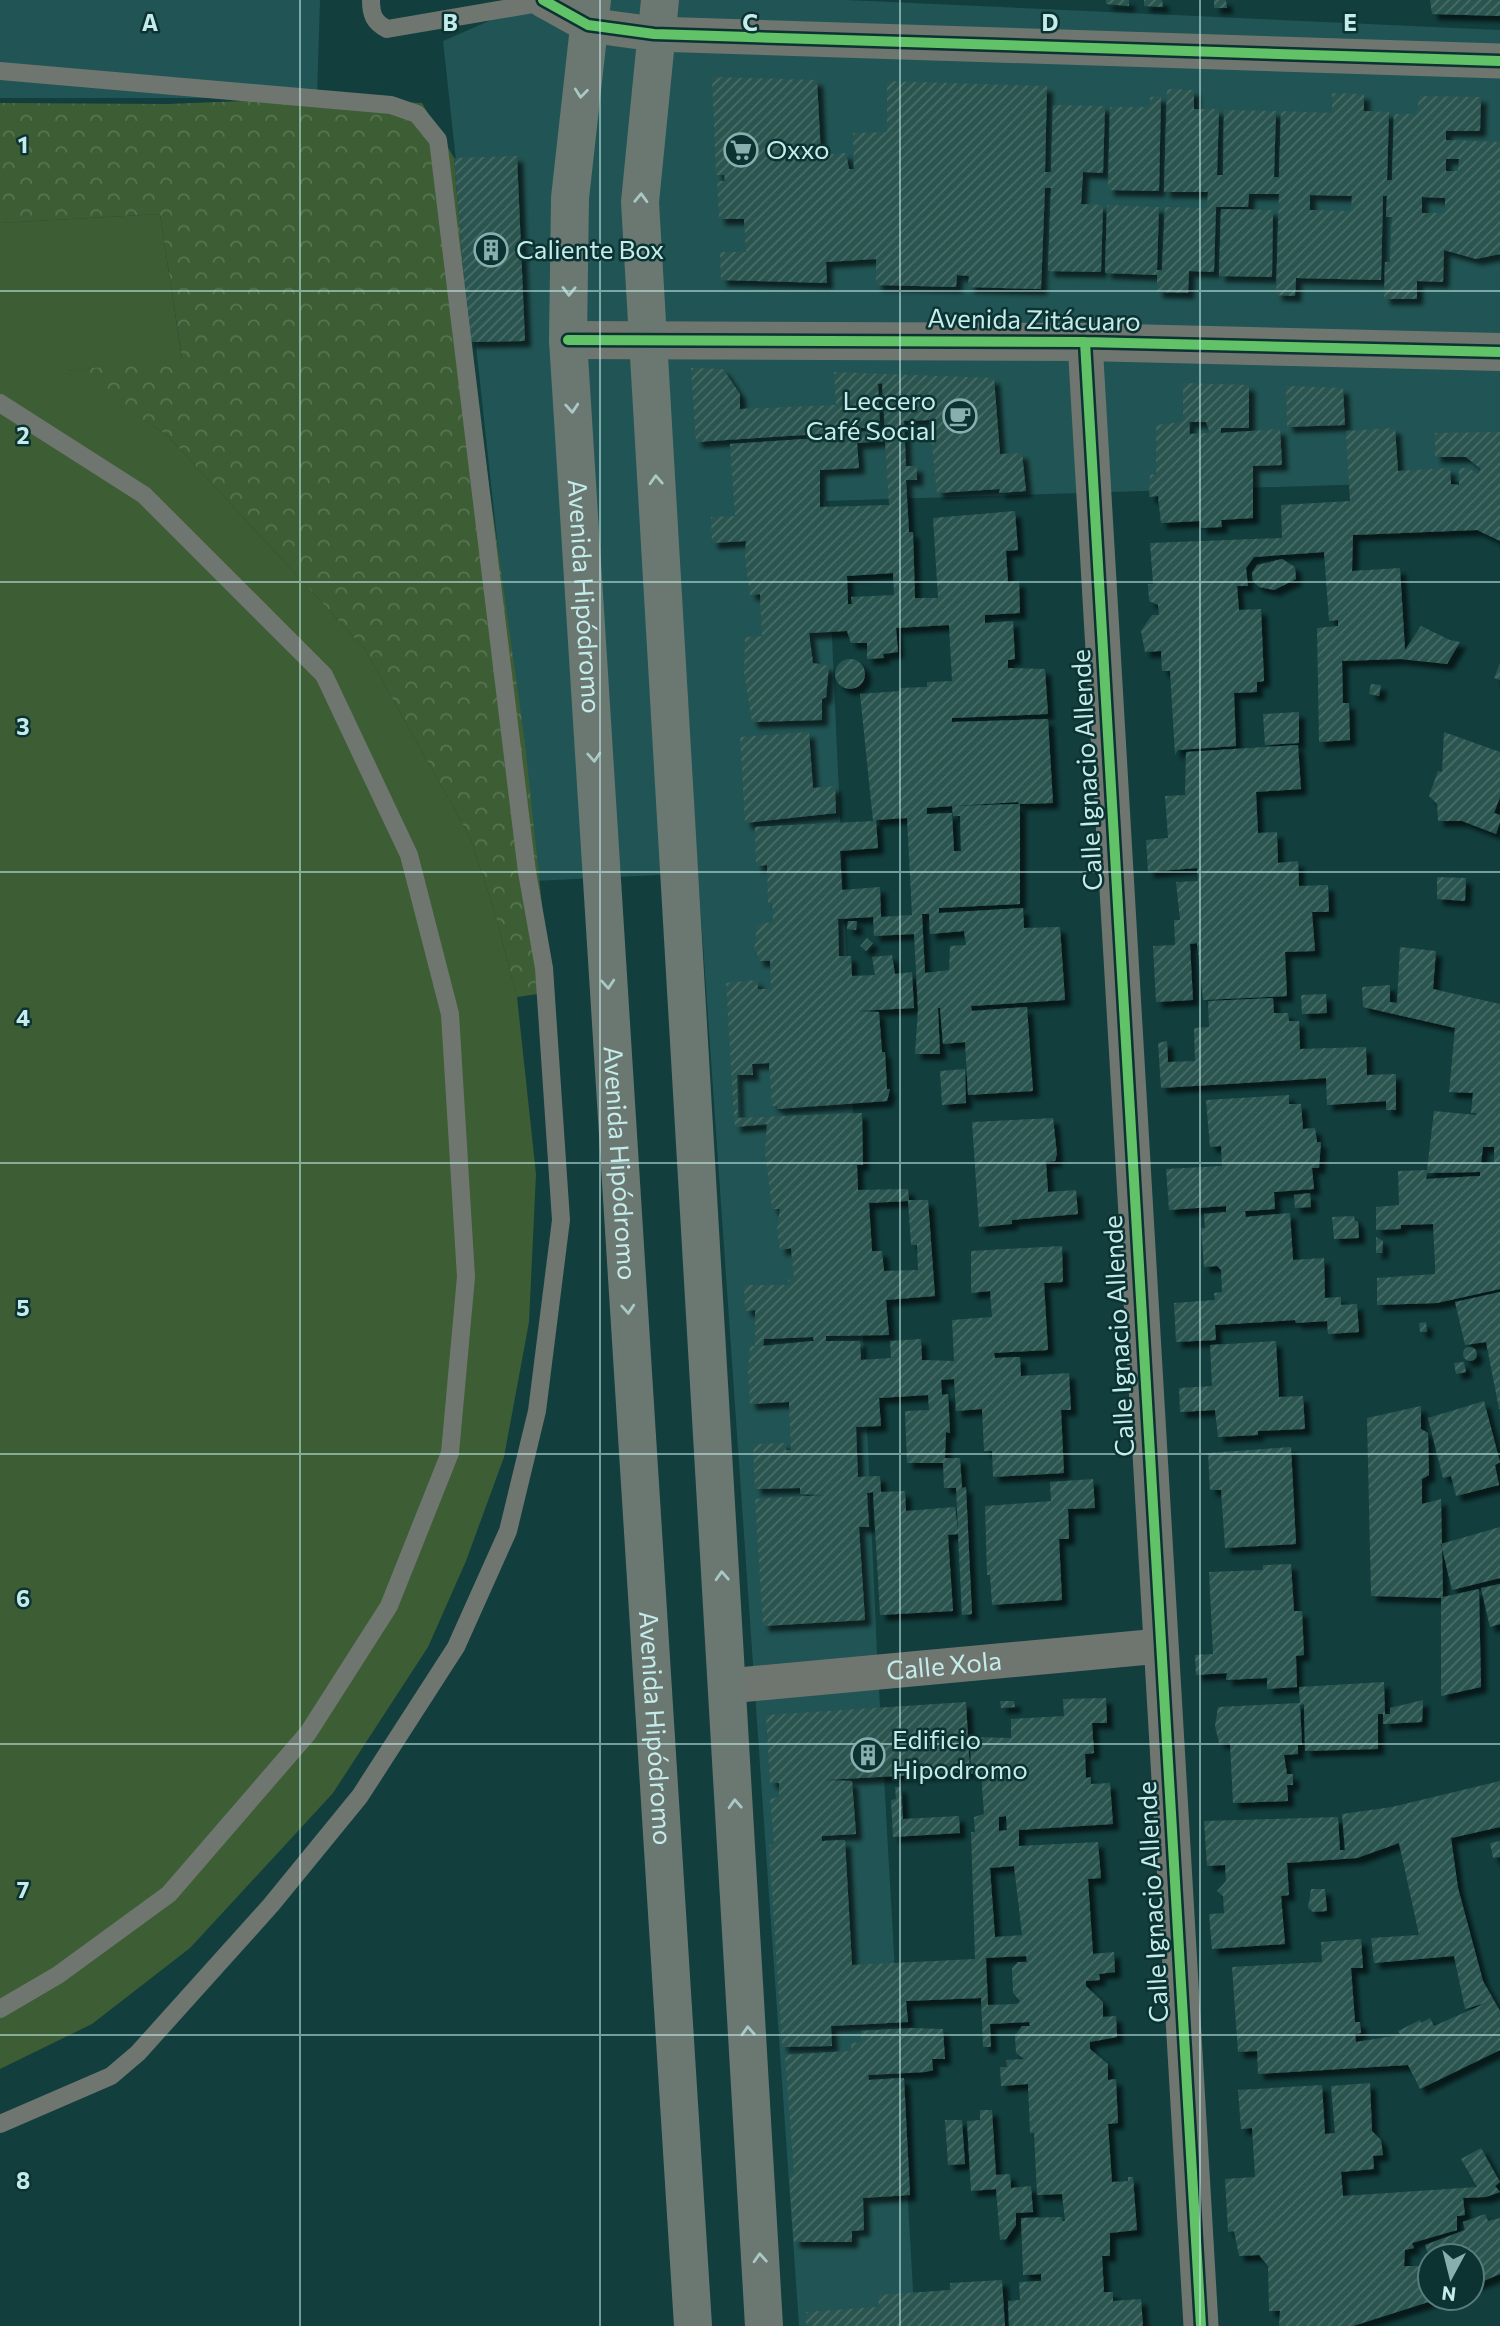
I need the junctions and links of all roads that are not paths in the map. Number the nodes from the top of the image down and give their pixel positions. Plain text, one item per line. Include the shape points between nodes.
1 (370, 0) edge
2 (544, 1) edge
3 (590, 13) edge
4 (657, 17) edge
5 (1500, 61) edge
6 (0, 71) edge
7 (568, 340) junction
8 (648, 340) junction
9 (1085, 342) junction
10 (1500, 352) edge
11 (0, 402) edge
12 (1160, 1646) junction
13 (728, 1686) junction
14 (0, 2009) edge
15 (0, 2124) edge
16 (693, 2326) edge
17 (764, 2326) edge
18 (1201, 2326) edge

1 - 2 lane via 376,24 387,29
2 - 3 street
3 - 4 street
3 -> 7 main road, Avenida Hipódromo via 570,198
4 - 5 street
8 -> 4 main road via 640,202
6 - 15 lane via 391,105 417,114 438,140 527,872 544,968 561,1220 537,1411 511,1518 456,1647 359,1796 271,1905 138,2053 111,2076
7 - 8 street, Avenida Zitácuaro
7 -> 16 main road, Avenida Hipódromo
8 - 9 street, Avenida Zitácuaro
13 -> 8 main road
9 - 10 street, Avenida Zitácuaro
9 - 12 street, Calle Ignacio Allende
11 - 14 lane via 144,495 324,676 409,855 450,1014 466,1277 450,1453 389,1606 308,1732 169,1894 58,1975
12 - 13 street, Calle Xola
12 - 18 street, Calle Ignacio Allende
17 -> 13 main road

